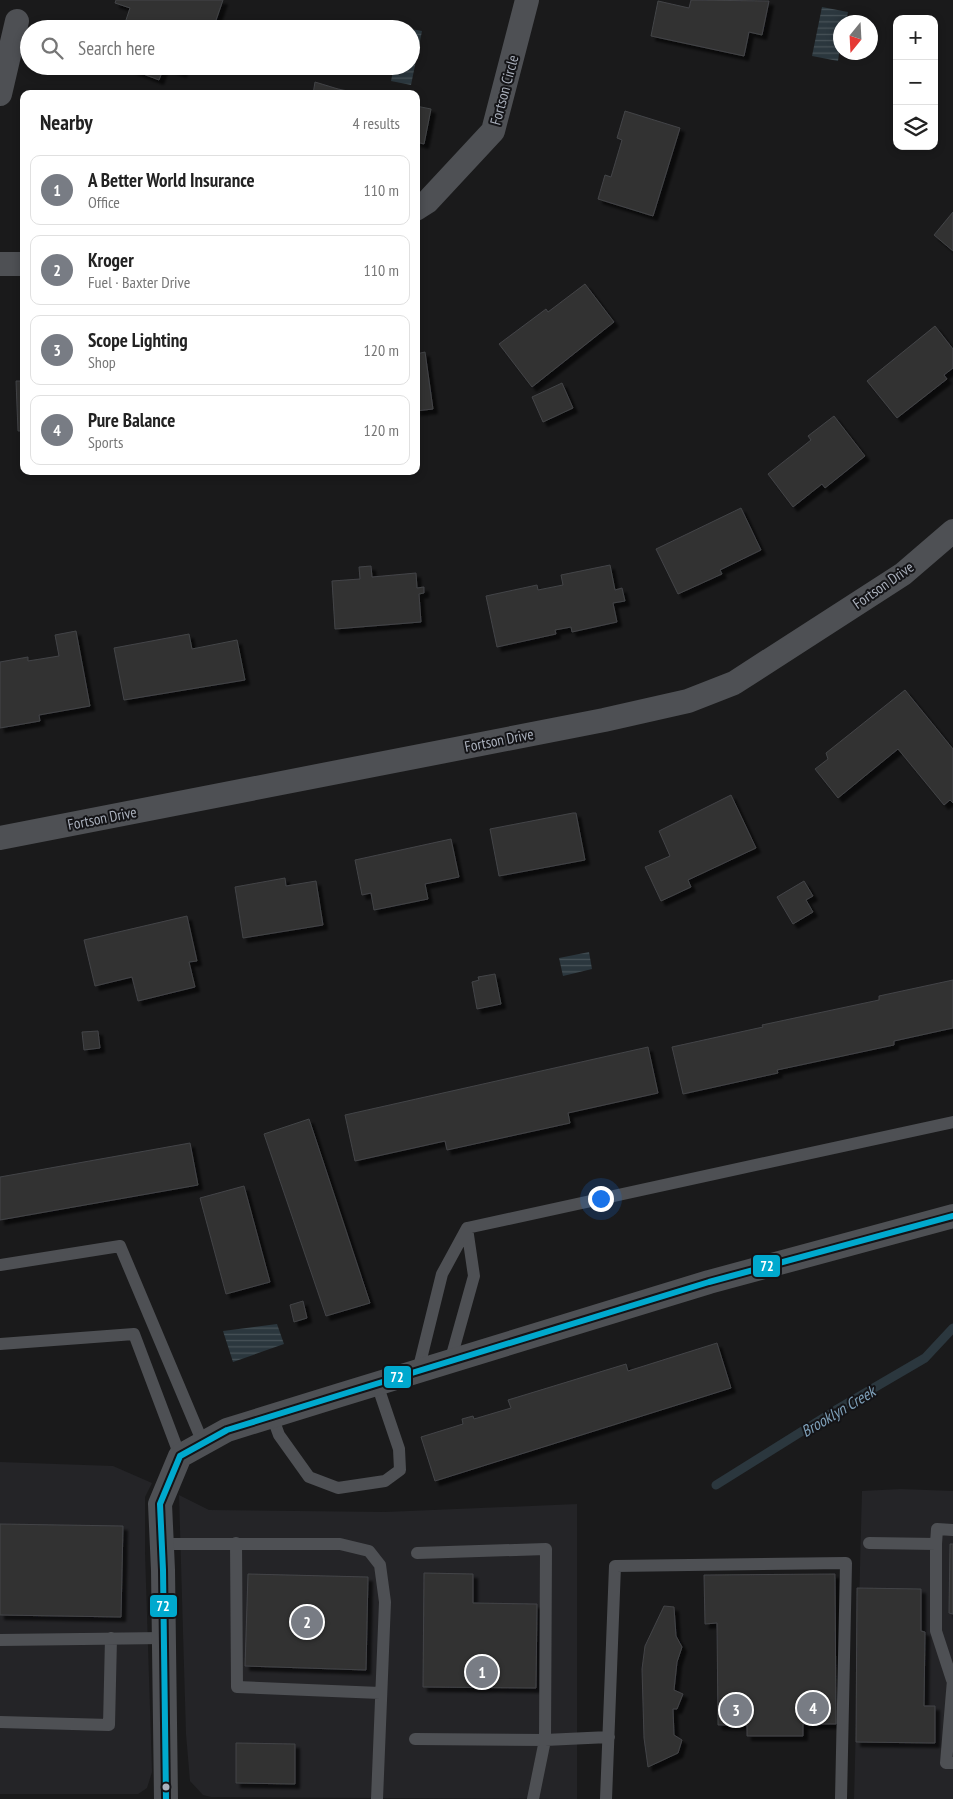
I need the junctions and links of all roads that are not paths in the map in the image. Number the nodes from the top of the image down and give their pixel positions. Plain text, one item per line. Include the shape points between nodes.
1 (528, 0) edge
2 (17, 21) dead end
3 (0, 94) edge
4 (420, 206) edge
5 (0, 264) edge
6 (20, 264) edge
7 (953, 531) edge
8 (0, 838) edge
9 (953, 1122) edge
10 (953, 1216) edge
11 (467, 1228) junction
12 (0, 1265) edge
13 (156, 1330) junction
14 (134, 1334) junction
15 (0, 1344) edge
16 (450, 1362) junction
17 (418, 1371) junction
18 (377, 1384) junction
19 (272, 1416) junction
20 (204, 1444) junction
21 (180, 1456) junction
22 (953, 1530) edge
23 (236, 1543) junction
24 (869, 1543) dead end
25 (162, 1544) junction
26 (936, 1544) junction
27 (417, 1553) dead end
28 (112, 1638) junction
29 (164, 1638) junction
30 (0, 1640) edge
31 (952, 1680) edge
32 (380, 1693) junction
33 (0, 1722) edge
34 (609, 1737) junction
35 (414, 1739) dead end
36 (545, 1740) junction
37 (953, 1763) edge
38 (166, 1799) edge
39 (377, 1799) edge
40 (533, 1799) edge
41 (606, 1799) edge
42 (841, 1799) edge

1 - 4 street, Fortson Circle via 494,132
2 - 3 street
5 - 6 street
7 - 8 street, Fortson Drive via 903,574 734,683 688,701
9 - 11 lane
10 - 16 street via 709,1282
11 - 16 lane via 474,1276
11 - 17 lane via 442,1274
12 - 13 lane via 120,1246
13 - 14 lane
13 - 20 lane
14 - 15 lane
14 - 21 lane
16 - 17 street
17 - 18 street
18 - 19 street
18 - 19 lane via 399,1449 400,1470 385,1481 338,1488 309,1477 279,1436
19 - 20 street via 227,1430
20 - 21 street
21 - 25 street via 160,1504
22 - 26 lane via 936,1529
23 - 25 lane
23 - 32 lane via 340,1544 369,1551 380,1564 385,1602
23 - 32 lane via 237,1687
24 - 26 lane
25 - 29 street
26 - 31 lane via 936,1632
27 - 36 lane via 546,1549
28 - 29 lane
28 - 30 lane
28 - 33 lane via 109,1725
29 - 38 street
31 - 37 lane via 946,1763
32 - 39 lane
34 - 36 lane
34 - 41 lane
34 - 42 lane via 615,1566 846,1562
35 - 36 lane
36 - 40 lane

